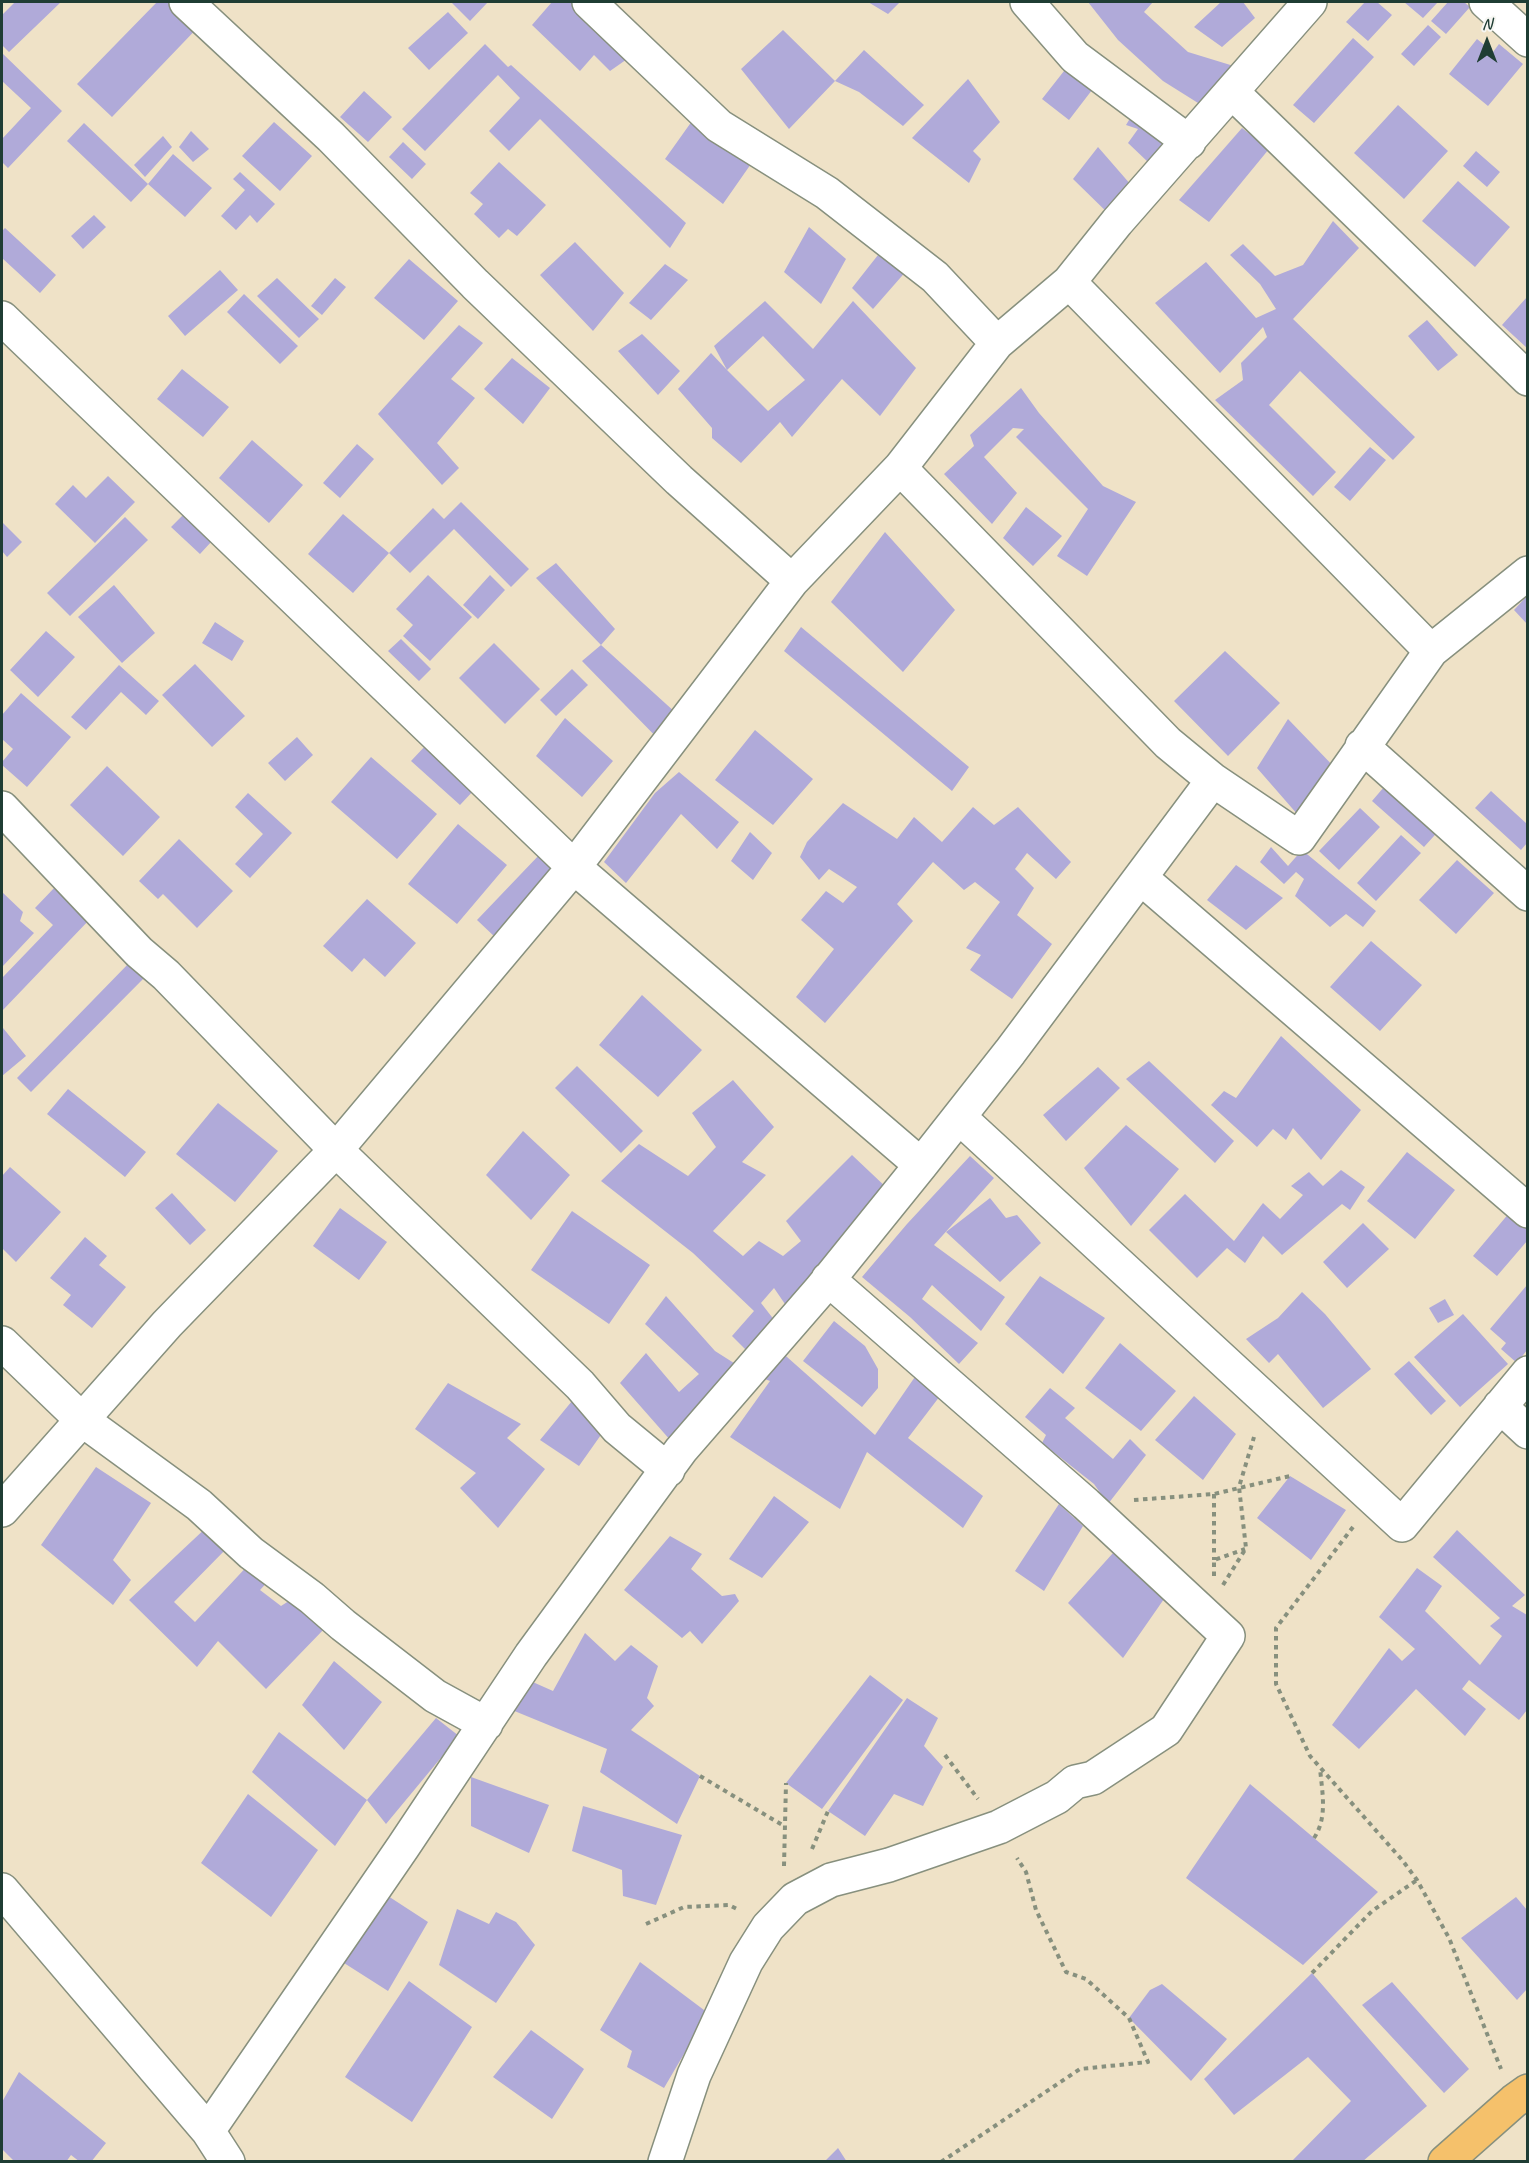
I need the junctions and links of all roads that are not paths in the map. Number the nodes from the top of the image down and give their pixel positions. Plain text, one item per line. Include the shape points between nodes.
1 (186, 2) edge
2 (589, 2) edge
3 (1027, 2) edge
4 (1310, 2) edge
5 (1486, 2) edge
6 (1527, 40) edge
7 (1232, 92) junction
8 (1189, 142) junction
9 (1069, 282) junction
10 (2, 318) edge
11 (997, 343) junction
12 (1527, 379) edge
13 (900, 468) junction
14 (1527, 573) edge
15 (792, 581) junction
16 (1431, 651) junction
17 (1362, 746) junction
18 (1213, 780) junction
19 (2, 808) edge
20 (574, 867) junction
21 (1142, 878) junction
22 (1527, 894) edge
23 (959, 1117) junction
24 (336, 1150) junction
25 (921, 1165) junction
26 (1527, 1211) edge
27 (828, 1279) junction
28 (2, 1343) edge
29 (1527, 1373) edge
30 (1500, 1406) junction
31 (81, 1419) junction
32 (1527, 1432) edge
33 (668, 1470) junction
34 (2, 1510) edge
35 (486, 1724) junction
36 (4, 1898) edge
37 (1520, 2096) edge
38 (208, 2131) junction
39 (228, 2162) edge
40 (664, 2162) edge
41 (1445, 2162) edge

1 - 15 street via 331,137 475,284 653,455
2 - 11 street via 719,126 836,200 935,277
3 - 8 street via 1075,57
4 - 7 street
5 - 6 street
7 - 8 street
7 - 12 street
8 - 9 street
9 - 11 street
9 - 16 street
10 - 20 street
11 - 13 street
13 - 15 street
13 - 18 street via 1168,743
14 - 16 street
15 - 20 street
16 - 17 street
17 - 18 street via 1299,838
17 - 22 street
18 - 21 street
19 - 24 street
20 - 24 street
20 - 25 street
21 - 23 street
21 - 26 street
23 - 25 street
23 - 30 street via 1402,1525
24 - 31 street via 175,1315
24 - 33 street via 580,1385 617,1428
25 - 27 street
27 - 33 street
27 - 40 street via 1086,1504 1228,1636 1166,1730 1094,1778 1076,1782 1057,1797 999,1827 889,1865 831,1880 795,1899 765,1932 746,1962 694,2075
28 - 31 street
29 - 30 street
30 - 32 street
31 - 34 street
31 - 35 street via 199,1505 251,1553 435,1696
33 - 35 street via 531,1655
35 - 38 street
36 - 38 street
37 - 41 main road
38 - 39 street

